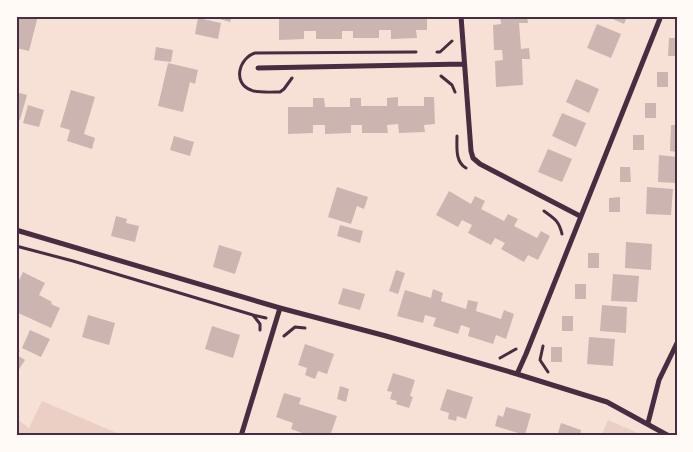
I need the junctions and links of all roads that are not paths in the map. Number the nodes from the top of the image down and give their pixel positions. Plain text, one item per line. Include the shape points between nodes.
1 (461, 16) edge
2 (661, 16) edge
3 (464, 64) junction
4 (258, 68) dead end
5 (580, 216) junction
6 (16, 230) edge
7 (280, 308) junction
8 (677, 342) edge
9 (517, 374) junction
10 (648, 424) junction
11 (241, 436) edge
12 (669, 436) edge

1 - 3 street
2 - 5 street
3 - 4 street
3 - 5 street via 473,158
5 - 9 street
6 - 7 street
7 - 9 street
7 - 11 street
8 - 10 street via 659,380
9 - 10 street via 608,402
10 - 12 street

